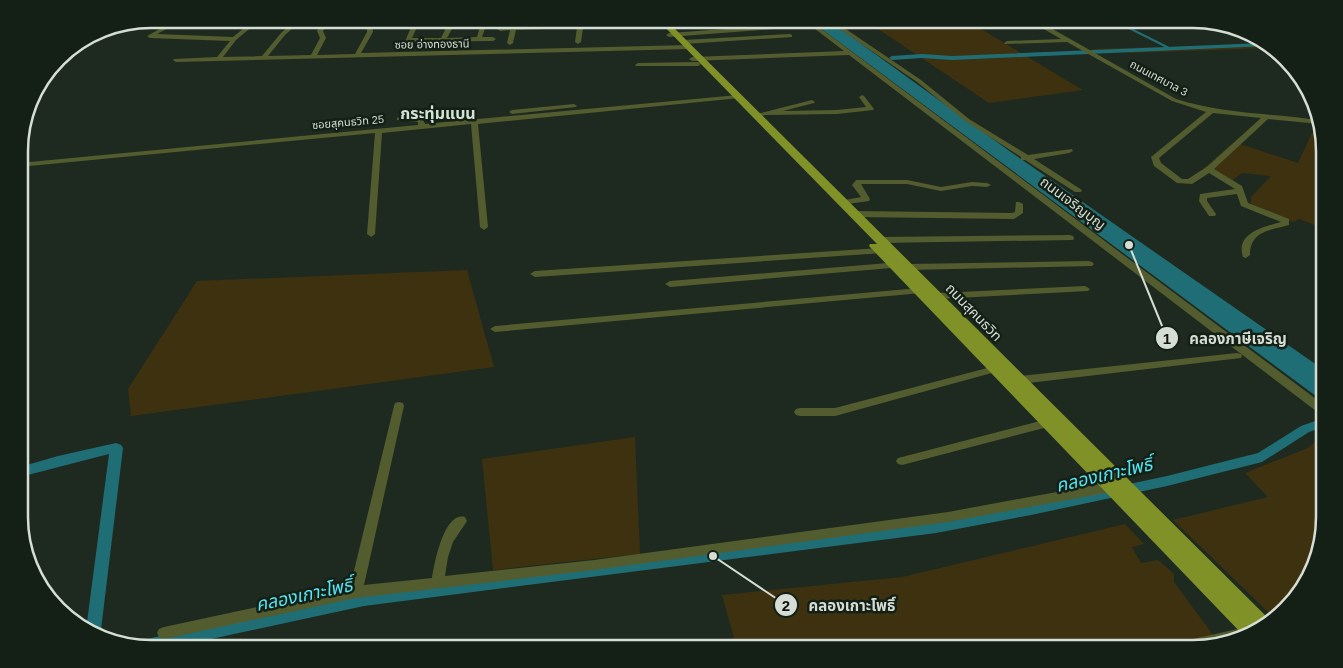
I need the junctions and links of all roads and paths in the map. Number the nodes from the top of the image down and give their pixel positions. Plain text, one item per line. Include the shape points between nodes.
1 (165, 28) edge
2 (247, 28) edge
3 (290, 28) edge
4 (322, 28) edge
5 (370, 28) edge
6 (414, 28) edge
7 (449, 28) edge
8 (482, 28) edge
9 (546, 28) edge
10 (580, 28) edge
11 (664, 28) edge
12 (669, 28) edge
13 (779, 28) edge
14 (817, 28) edge
15 (841, 28) edge
16 (1047, 28) edge
17 (500, 29) dead end
18 (513, 29) junction
19 (790, 36) dead end
20 (234, 39) junction
21 (479, 39) junction
22 (493, 39) dead end
23 (409, 40) junction
24 (443, 40) junction
25 (1069, 40) junction
26 (578, 42) dead end
27 (510, 43) dead end
28 (1007, 43) dead end
29 (869, 47) junction
30 (686, 48) junction
31 (847, 51) junction
32 (402, 54) junction
33 (357, 55) junction
34 (312, 56) junction
35 (218, 58) junction
36 (264, 58) junction
37 (176, 60) dead end
38 (638, 65) dead end
39 (862, 97) dead end
40 (734, 98) junction
41 (812, 102) dead end
42 (578, 112) junction
43 (1210, 112) junction
44 (762, 114) junction
45 (1266, 117) junction
46 (399, 119) dead end
47 (1312, 121) edge
48 (474, 122) junction
49 (422, 123) junction
50 (379, 131) junction
51 (1069, 151) dead end
52 (1024, 158) junction
53 (28, 163) edge
54 (1208, 169) junction
55 (987, 185) dead end
56 (1078, 190) dead end
57 (1240, 191) junction
58 (843, 203) junction
59 (1019, 204) dead end
60 (854, 214) junction
61 (1212, 214) dead end
62 (484, 227) dead end
63 (371, 234) dead end
64 (1070, 238) dead end
65 (880, 246) junction
66 (1246, 255) dead end
67 (1089, 264) dead end
68 (893, 266) junction
69 (908, 266) junction
70 (535, 274) dead end
71 (670, 284) dead end
72 (1085, 289) dead end
73 (919, 291) junction
74 (938, 296) junction
75 (495, 329) dead end
76 (1237, 356) dead end
77 (995, 369) junction
78 (1020, 380) junction
79 (1316, 404) edge
80 (399, 406) dead end
81 (800, 412) dead end
82 (1048, 424) junction
83 (902, 461) dead end
84 (1110, 487) junction
85 (461, 521) dead end
86 (438, 582) junction
87 (356, 592) junction
88 (1259, 621) edge
89 (1247, 628) edge
90 (164, 633) dead end

1 - 20 street via 150,36
2 - 20 street
3 - 36 street
4 - 34 street via 324,38
5 - 33 street
6 - 23 street
7 - 24 street
8 - 21 street
9 - 18 street
10 - 26 street
11 - 30 main road, ถนนสุคนธวิท
12 - 30 main road, ถนนสุคนธวิท
13 - 30 street
14 - 31 street, ถนนเจริญบุญ
15 - 29 street
16 - 25 street, ถนนเทศบาล 3
17 - 18 street
18 - 27 street
19 - 30 street
20 - 35 street
21 - 22 street
21 - 24 street
23 - 24 street
23 - 32 street
25 - 28 street
25 - 43 street, ถนนเทศบาล 3 via 1174,100
29 - 31 street
29 - 52 street
30 - 31 street
30 - 32 street, ซอย อ่างทองธานี
30 - 38 street
30 - 40 main road, ถนนสุคนธวิท
31 - 79 street, ถนนเจริญบุญ
32 - 33 street, ซอย อ่างทองธานี
33 - 34 street, ซอย อ่างทองธานี
34 - 36 street, ซอย อ่างทองธานี
35 - 36 street, ซอย อ่างทองธานี
35 - 37 street, ซอย อ่างทองธานี
39 - 44 street via 871,109
40 - 42 street, ซอยสุคนธวิท 25
40 - 44 main road, ถนนสุคนธวิท
40 - 65 main road, ถนนสุคนธวิท
41 - 44 street
42 - 48 street, ซอยสุคนธวิท 25
42 - 49 street via 575,106
43 - 45 street, ถนนเทศบาล 3
43 - 54 street via 1155,157 1157,164 1184,183
44 - 58 main road, ถนนสุคนธวิท
45 - 47 street, ถนนเทศบาล 3
45 - 54 street
46 - 49 street
48 - 49 street, ซอยสุคนธวิท 25
48 - 62 street
49 - 50 street, ซอยสุคนธวิท 25
50 - 53 street, ซอยสุคนธวิท 25
50 - 63 street
51 - 52 street
52 - 56 street
54 - 57 street via 1236,184
55 - 58 street via 941,189 907,182 859,182 856,184 866,199
57 - 61 street via 1203,196
57 - 66 street via 1244,204 1286,221 1248,238 1244,246
58 - 60 main road, ถนนสุคนธวิท
59 - 60 street via 1019,213 1014,216
60 - 65 main road, ถนนสุคนธวิท
64 - 65 street
65 - 68 main road, ถนนสุคนธวิท
65 - 69 main road, ถนนสุคนธวิท
65 - 70 street
67 - 69 street
68 - 69 street
68 - 71 street
68 - 73 main road, ถนนสุคนธวิท
69 - 74 main road, ถนนสุคนธวิท
72 - 74 street
73 - 75 street
73 - 77 main road, ถนนสุคนธวิท
74 - 78 main road, ถนนสุคนธวิท
76 - 78 street
77 - 81 street via 835,412
77 - 82 main road, ถนนสุคนธวิท
78 - 88 main road, ถนนสุคนธวิท
80 - 87 street
82 - 83 street
82 - 84 main road, ถนนสุคนธวิท
84 - 86 street via 948,517
84 - 89 main road, ถนนสุคนธวิท
85 - 86 street via 446,539
86 - 87 street
87 - 90 street

